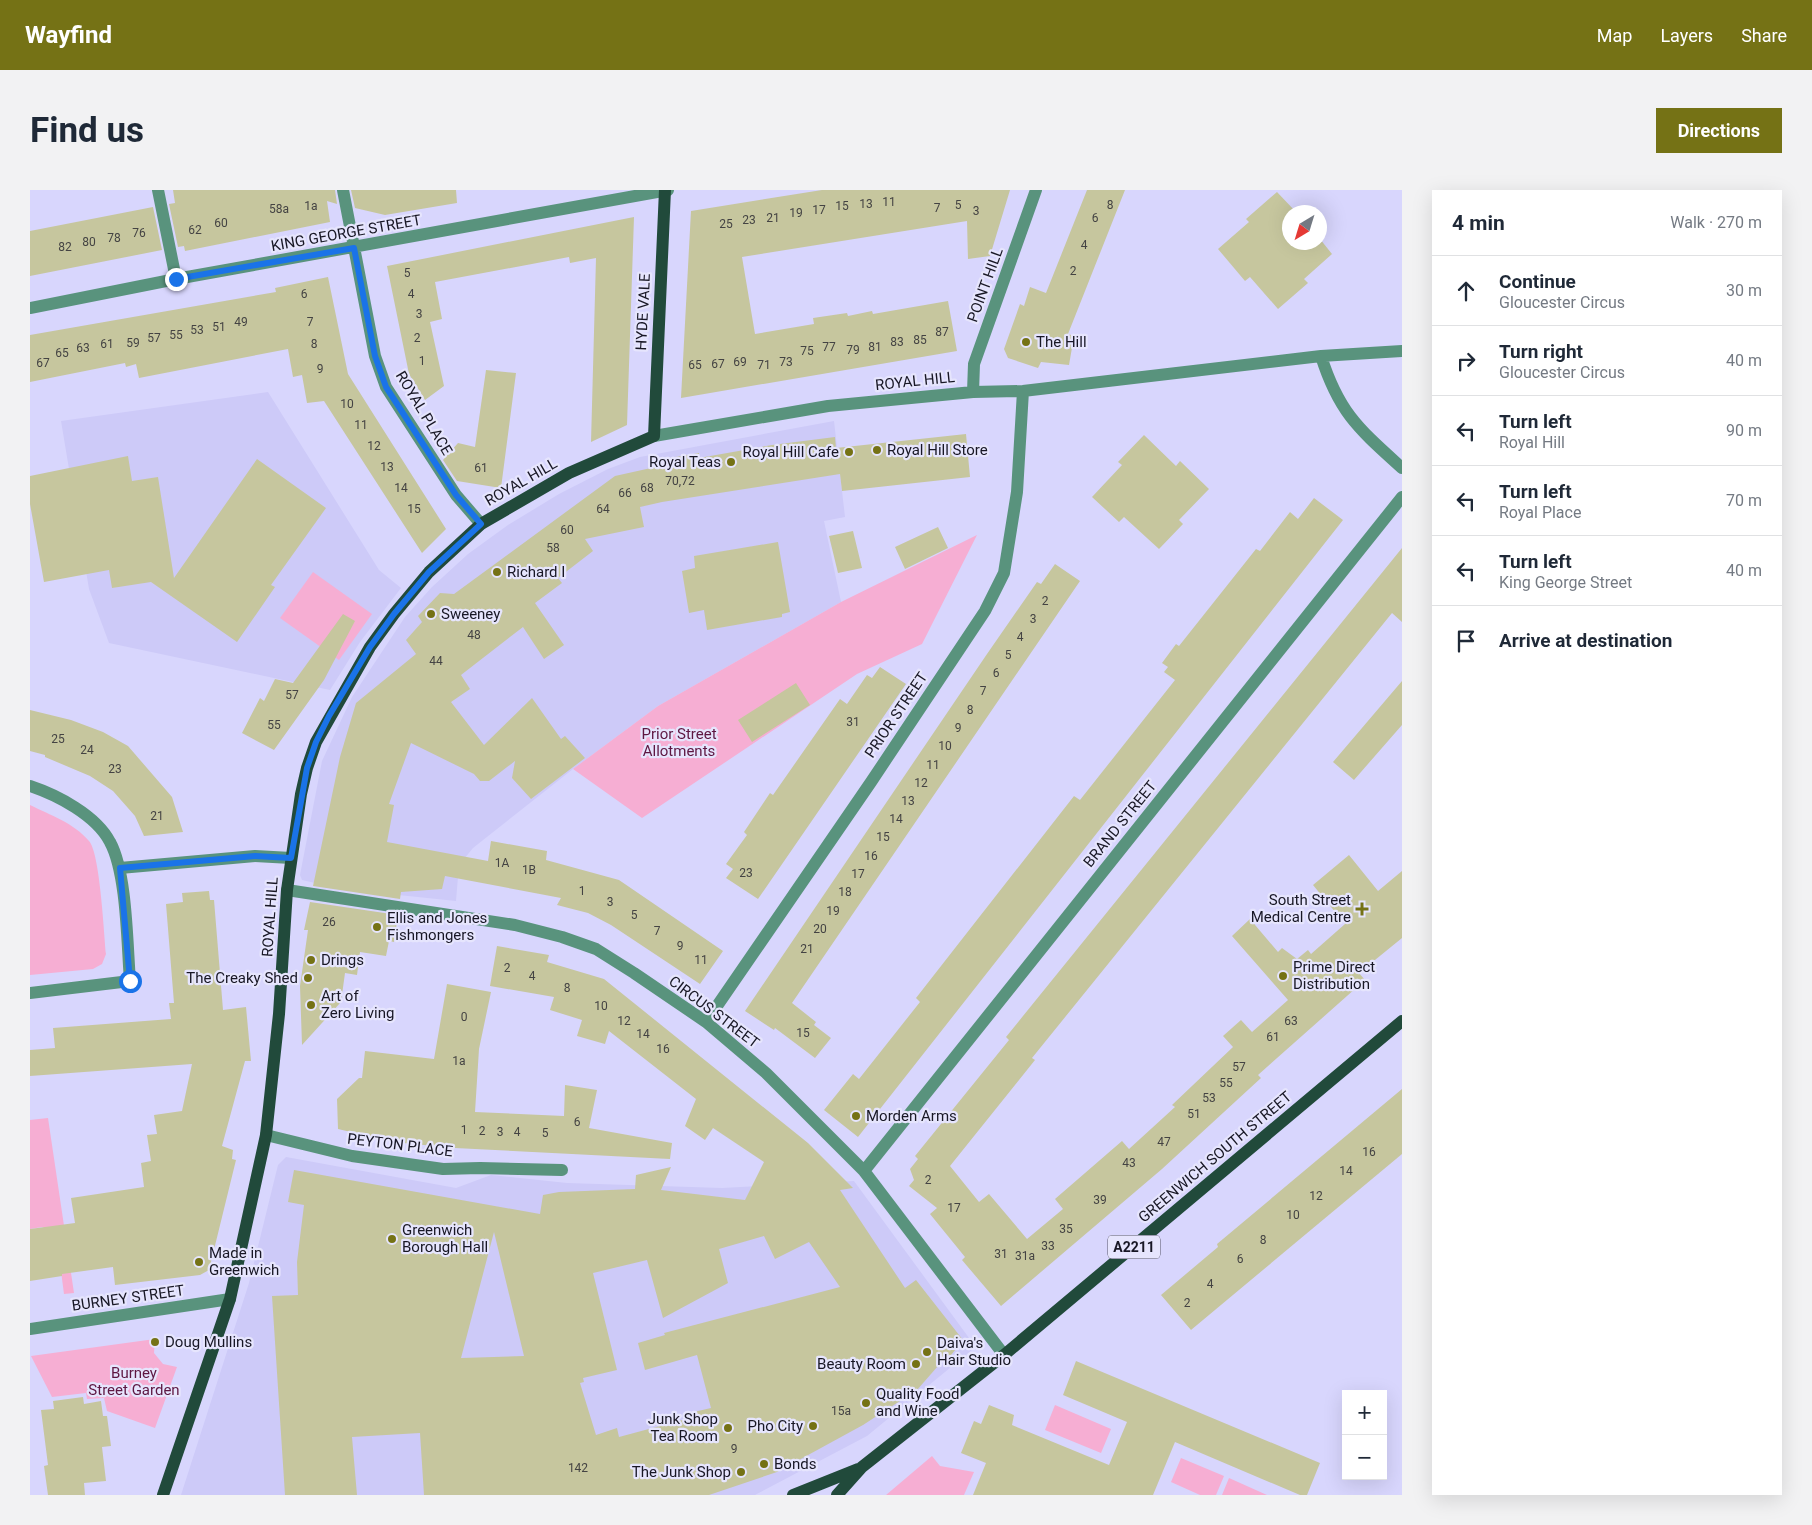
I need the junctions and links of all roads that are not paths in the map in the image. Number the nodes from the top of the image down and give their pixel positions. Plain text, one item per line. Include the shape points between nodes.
1 (158, 190) edge
2 (343, 190) edge
3 (666, 190) edge
4 (1036, 190) edge
5 (354, 248) junction
6 (176, 279) junction
7 (30, 308) edge
8 (1402, 351) edge
9 (1321, 356) junction
10 (1023, 391) junction
11 (973, 392) junction
12 (654, 436) junction
13 (1402, 468) edge
14 (1402, 498) edge
15 (481, 524) junction
16 (30, 786) edge
17 (291, 858) junction
18 (120, 868) junction
19 (287, 890) junction
20 (30, 993) edge
21 (706, 1022) junction
22 (1402, 1022) edge
23 (266, 1135) junction
24 (562, 1170) dead end
25 (864, 1171) junction
26 (230, 1299) junction
27 (30, 1329) edge
28 (1004, 1354) junction
29 (862, 1467) junction
30 (163, 1495) edge
31 (793, 1495) edge
32 (837, 1495) edge

1 - 6 street
2 - 5 street, ROYAL PLACE
3 - 5 street, KING GEORGE STREET
3 - 12 main road, HYDE VALE
4 - 11 street, POINT HILL via 974,364
5 - 6 street, KING GEORGE STREET
5 - 15 street, ROYAL PLACE via 375,356 386,387 456,495
6 - 7 street, KING GEORGE STREET
8 - 9 street, ROYAL HILL
9 - 10 street, ROYAL HILL
9 - 13 street via 1345,412
10 - 11 street, ROYAL HILL
10 - 21 street, PRIOR STREET via 1017,492 1004,573 980,619
11 - 12 street, ROYAL HILL via 828,406
12 - 15 main road, ROYAL HILL via 569,473
14 - 25 street, BRAND STREET
15 - 17 main road, ROYAL HILL via 429,572 394,614 370,647 329,716 307,768
16 - 18 street via 81,810 110,841
17 - 18 street via 255,856
17 - 19 main road, ROYAL HILL
18 - 20 street via 130,981
19 - 21 street, CIRCUS STREET via 506,923 562,936 596,949
19 - 23 main road, ROYAL HILL via 279,1014
21 - 25 street, CIRCUS STREET via 766,1073
22 - 28 main road, GREENWICH SOUTH STREET / A2211
23 - 24 street, PEYTON PLACE via 352,1156 443,1169
23 - 26 main road, ROYAL HILL
25 - 28 street, CIRCUS STREET
26 - 27 street, BURNEY STREET
26 - 30 main road, ROYAL HILL
28 - 29 main road, GREENWICH SOUTH STREET / A2211
29 - 31 main road, GREENWICH SOUTH STREET / A2211
29 - 32 main road, GREENWICH SOUTH STREET / A2211

